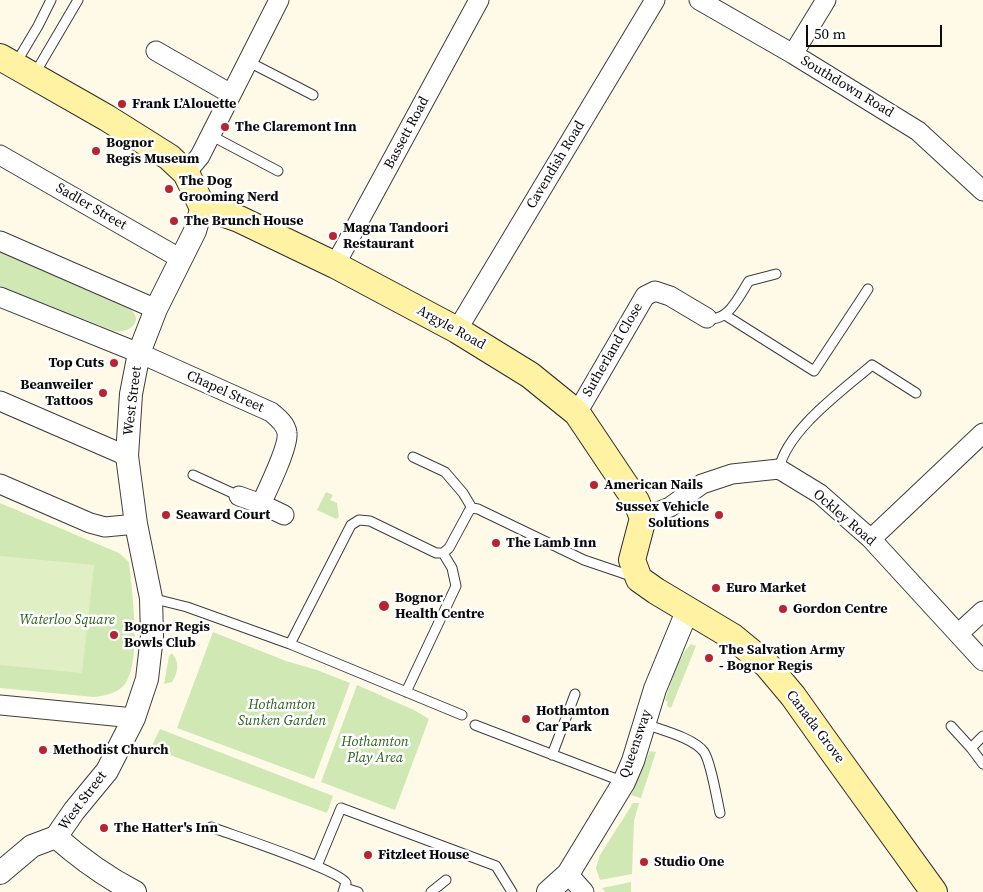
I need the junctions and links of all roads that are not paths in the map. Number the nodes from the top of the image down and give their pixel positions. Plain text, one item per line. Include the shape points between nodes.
1 (51, 0) edge
2 (78, 0) edge
3 (280, 0) edge
4 (479, 0) edge
5 (655, 0) edge
6 (699, 0) edge
7 (826, 0) edge
8 (156, 52) dead end
9 (793, 54) junction
10 (249, 62) junction
11 (16, 66) edge
12 (231, 94) junction
13 (313, 96) dead end
14 (210, 135) junction
15 (0, 156) edge
16 (278, 171) dead end
17 (186, 173) junction
18 (983, 190) edge
19 (202, 206) junction
20 (0, 241) edge
21 (181, 259) junction
22 (335, 265) junction
23 (776, 274) dead end
24 (868, 289) dead end
25 (0, 297) edge
26 (156, 309) junction
27 (716, 316) junction
28 (457, 330) junction
29 (138, 354) junction
30 (916, 393) dead end
31 (0, 401) edge
32 (576, 413) junction
33 (983, 432) edge
34 (127, 456) junction
35 (413, 457) dead end
36 (779, 469) junction
37 (193, 476) dead end
38 (0, 484) edge
39 (239, 496) joint
40 (261, 504) junction
41 (472, 508) junction
42 (284, 515) dead end
43 (643, 518) junction
44 (136, 524) junction
45 (871, 539) junction
46 (443, 553) junction
47 (639, 579) junction
48 (150, 598) junction
49 (688, 609) junction
50 (983, 611) edge
51 (959, 633) junction
52 (290, 644) junction
53 (983, 661) edge
54 (406, 692) junction
55 (575, 694) dead end
56 (0, 705) edge
57 (462, 716) dead end
58 (134, 718) junction
59 (644, 724) junction
60 (474, 725) dead end
61 (951, 726) dead end
62 (983, 736) edge
63 (971, 748) junction
64 (552, 755) junction
65 (983, 764) edge
66 (624, 782) junction
67 (720, 813) dead end
68 (211, 828) dead end
69 (56, 837) junction
70 (317, 866) junction
71 (0, 873) edge
72 (568, 874) junction
73 (446, 880) dead end
74 (344, 890) edge
75 (136, 892) edge
76 (358, 892) edge
77 (431, 892) edge
78 (512, 892) edge
79 (548, 892) edge
80 (584, 892) edge
81 (934, 892) edge

1 - 11 lane
2 - 11 lane
3 - 10 street
4 - 22 street, Bassett Road
5 - 28 street, Cavendish Road
6 - 9 street, Southdown Road
7 - 9 street
8 - 12 street
9 - 18 street, Southdown Road via 918,131
10 - 12 street
10 - 13 lane
11 - 17 main road via 169,157
12 - 14 street
14 - 16 lane
14 - 17 street via 200,156
15 - 21 street, Sadler Street
17 - 19 main road
19 - 21 street, West Street via 195,231
19 - 22 main road, Argyle Road via 239,219
20 - 26 street
21 - 26 street, West Street
22 - 28 main road, Argyle Road
23 - 27 lane via 749,281
24 - 27 lane via 814,372
25 - 29 street, Chapel Street
26 - 29 street, West Street
27 - 32 street, Sutherland Close via 655,291 645,296
28 - 32 main road, Argyle Road via 530,374
29 - 34 street, West Street via 131,394
29 - 40 street, Chapel Street via 271,412 282,422 288,434
30 - 36 lane via 872,365 807,422 782,456
31 - 34 street
32 - 43 main road, Argyle Road via 636,500
33 - 45 street
34 - 44 street, West Street
35 - 41 lane via 445,472
36 - 43 street via 732,474 702,484 670,507
36 - 45 street, Ockley Road via 820,494
37 - 39 lane
38 - 44 street via 90,523 105,527
39 - 40 street
40 - 42 street
41 - 46 lane
41 - 47 lane via 584,560
43 - 47 main road via 632,560
44 - 48 street, West Street
45 - 51 street, Ockley Road
46 - 52 lane via 436,553 370,521 359,520 351,525
46 - 54 lane via 452,568 456,586
47 - 49 main road, Canada Grove
48 - 52 lane via 187,607
48 - 58 street, West Street via 152,636 147,679
49 - 59 street, Queensway
49 - 81 main road, Canada Grove via 772,665
50 - 51 street
51 - 53 street, Ockley Road
52 - 54 lane
54 - 57 lane
55 - 64 lane
56 - 58 street
58 - 69 street, West Street via 107,771
59 - 66 street, Queensway
59 - 67 lane via 690,741 704,752
60 - 64 lane
61 - 63 lane
62 - 63 lane
63 - 65 lane
64 - 66 lane
66 - 72 street, Queensway
68 - 70 lane
69 - 71 street via 32,846
69 - 75 street via 81,859
70 - 74 lane via 344,878
70 - 78 lane via 341,808 496,866
72 - 79 street, Queensway
72 - 80 street
73 - 77 lane
74 - 76 lane

